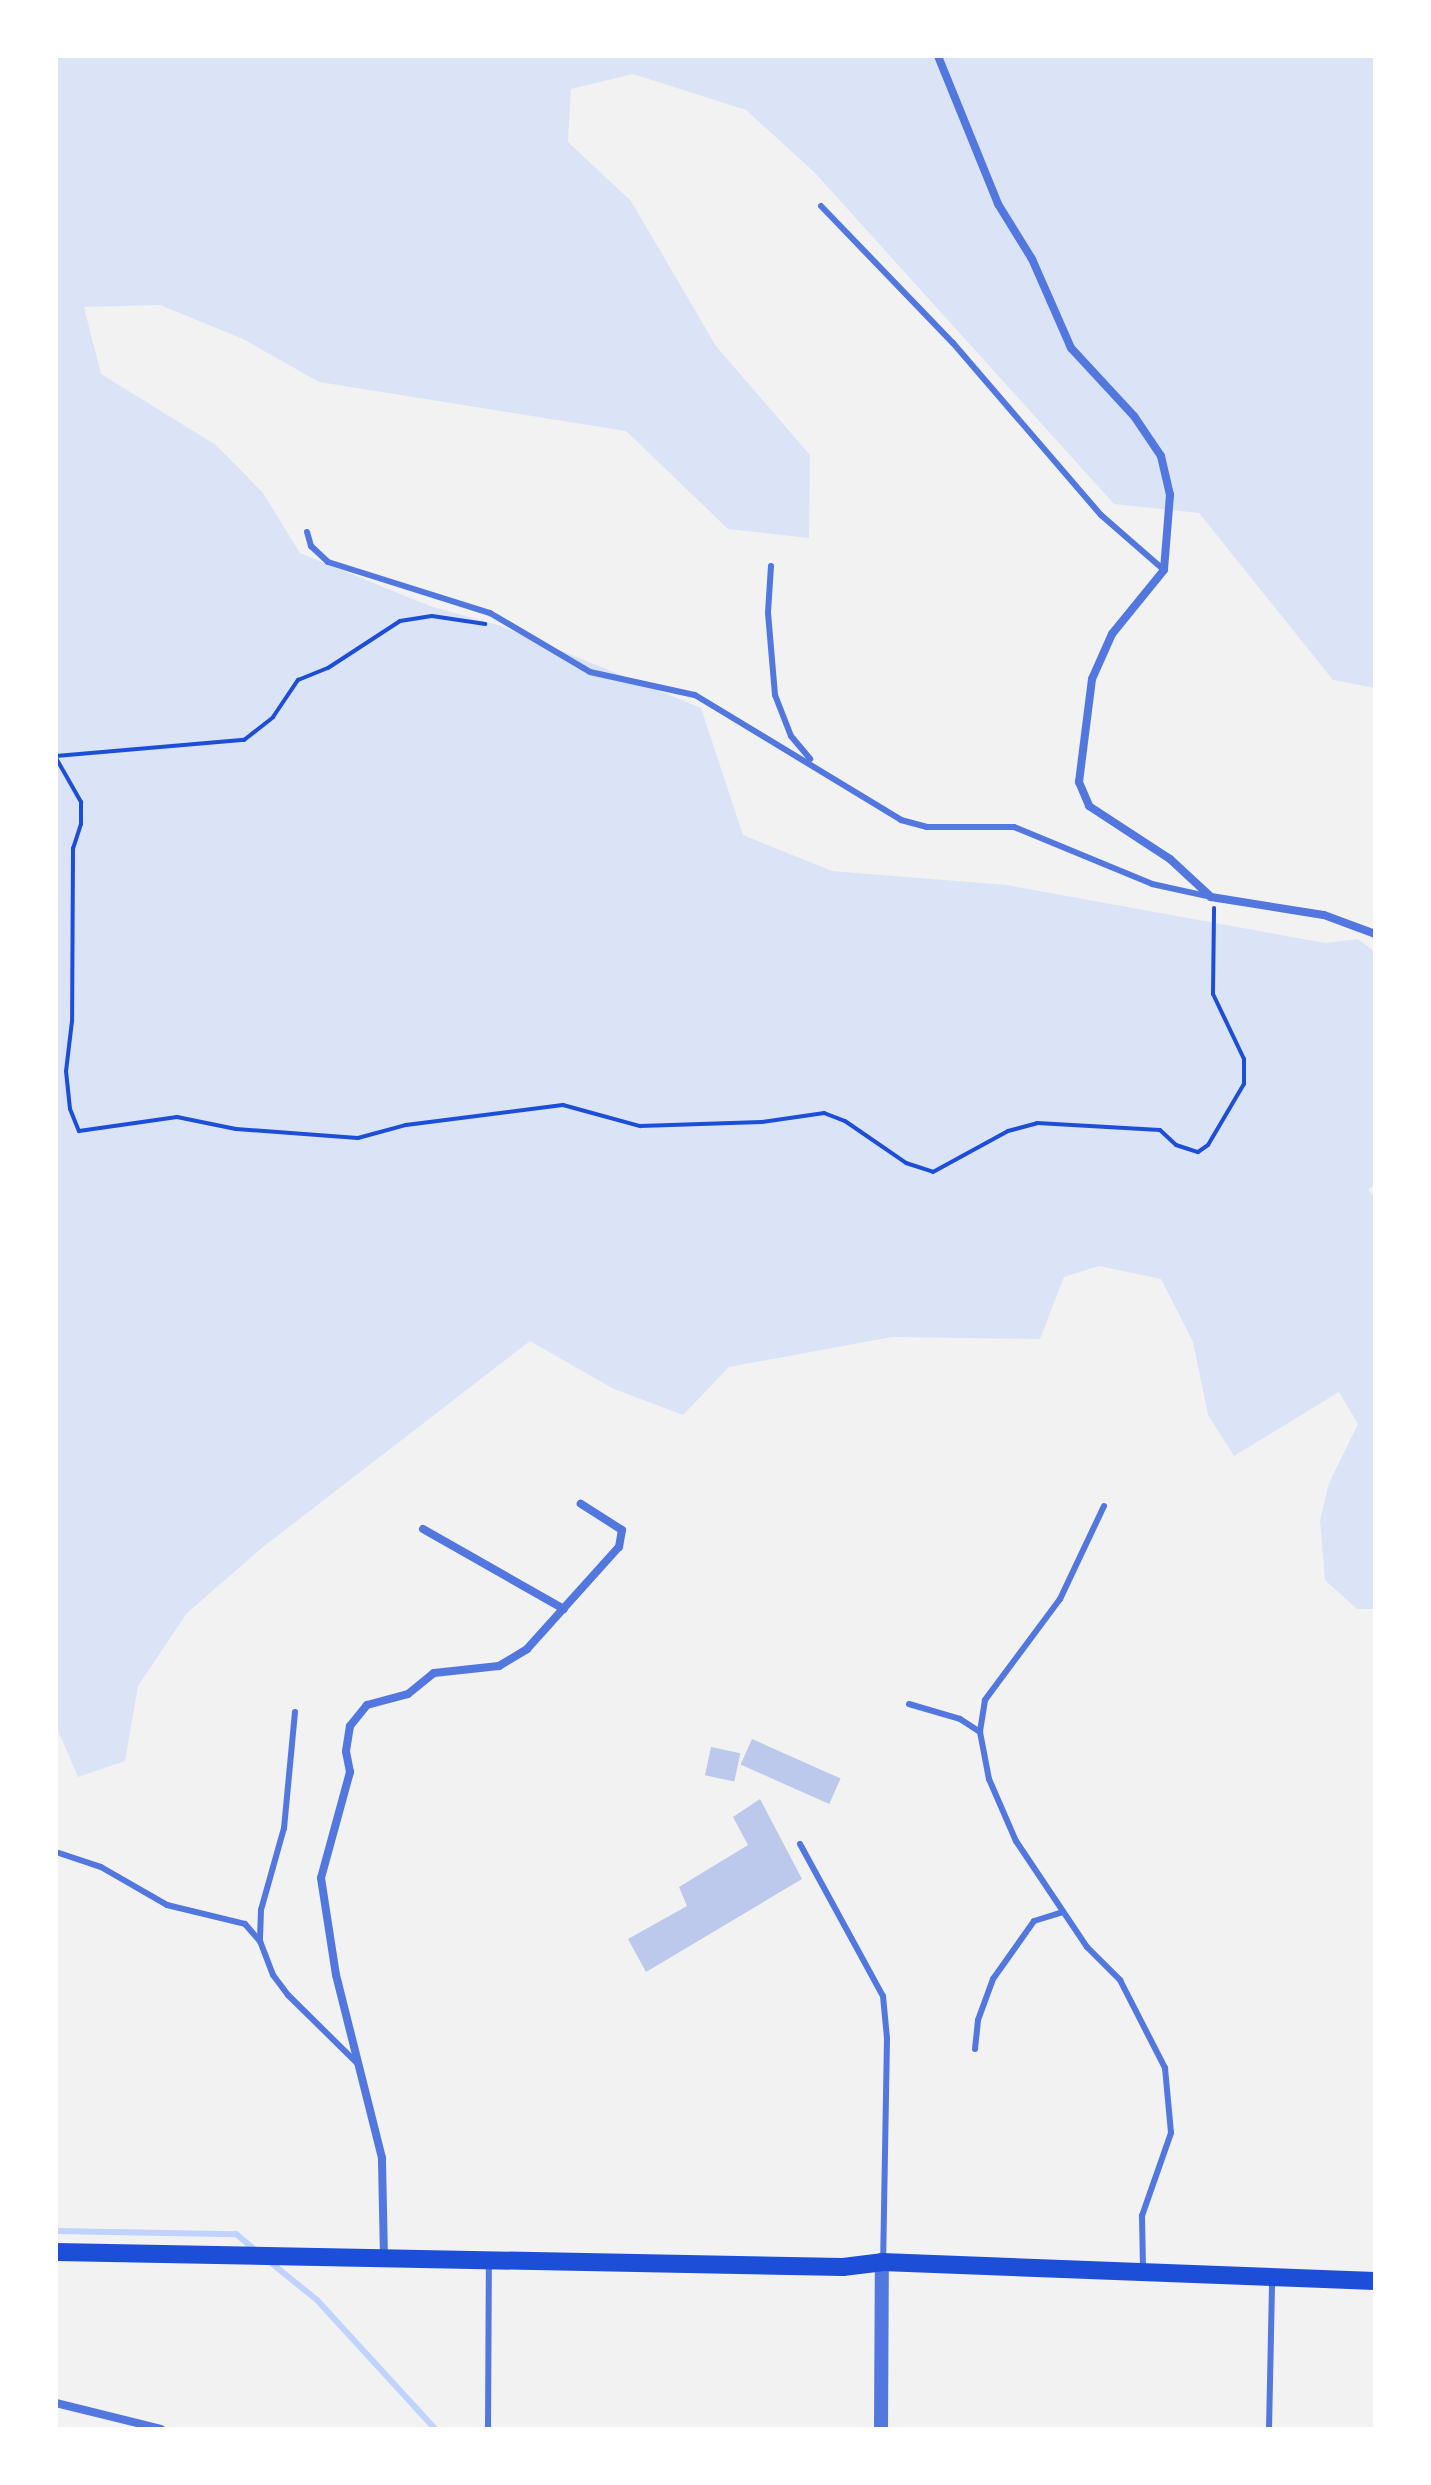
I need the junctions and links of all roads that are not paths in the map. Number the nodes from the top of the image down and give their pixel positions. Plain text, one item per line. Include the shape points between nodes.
1 (938, 56) edge
2 (821, 206) dead end
3 (307, 532) dead end
4 (771, 566) dead end
5 (1164, 570) junction
6 (815, 765) junction
7 (1214, 898) junction
8 (1375, 934) edge
9 (581, 1504) dead end
10 (1104, 1506) dead end
11 (423, 1529) dead end
12 (564, 1609) junction
13 (909, 1704) dead end
14 (295, 1712) dead end
15 (980, 1732) junction
16 (800, 1844) dead end
17 (56, 1852) edge
18 (1063, 1912) junction
19 (260, 1941) junction
20 (975, 2049) dead end
21 (360, 2066) junction
22 (56, 2252) edge
23 (384, 2257) junction
24 (489, 2259) junction
25 (882, 2262) junction
26 (1143, 2268) junction
27 (1272, 2279) junction
28 (1375, 2281) edge
29 (57, 2405) edge
30 (161, 2429) edge
31 (488, 2429) edge
32 (881, 2429) edge
33 (1269, 2429) edge

1 - 5 street via 998,204 1032,259 1071,348 1134,416 1161,456 1170,495
2 - 5 lane via 953,343 1101,515
3 - 6 lane via 311,546 328,562 444,595 498,618 590,672 695,695
4 - 6 lane via 768,613 775,695 791,736
5 - 7 street via 1112,634 1092,679 1079,782 1089,806 1170,859
6 - 7 lane via 901,820 927,827 1014,827 1152,884
7 - 8 street via 1324,915
9 - 12 street via 622,1530 619,1547
10 - 15 lane via 1060,1599 985,1700
11 - 12 street
12 - 21 street via 527,1649 499,1666 434,1673 408,1694 367,1705 350,1726 350,1772 321,1878 336,1975
13 - 15 lane via 960,1719
14 - 19 lane via 284,1828 261,1910
15 - 18 lane via 989,1779 1016,1841
16 - 25 lane via 883,1996 887,2038
17 - 19 lane via 101,1867 167,1905 245,1924
18 - 20 lane via 1034,1921 993,1979 978,2020
18 - 26 lane via 1087,1947 1120,1980 1165,2068 1171,2133 1142,2216
19 - 21 lane via 273,1975 288,1995
21 - 23 street via 382,2158
22 - 23 main road
23 - 24 main road
24 - 25 main road via 843,2267
24 - 31 lane
25 - 26 main road
25 - 32 street
26 - 27 main road
27 - 28 main road
27 - 33 lane
29 - 30 street

